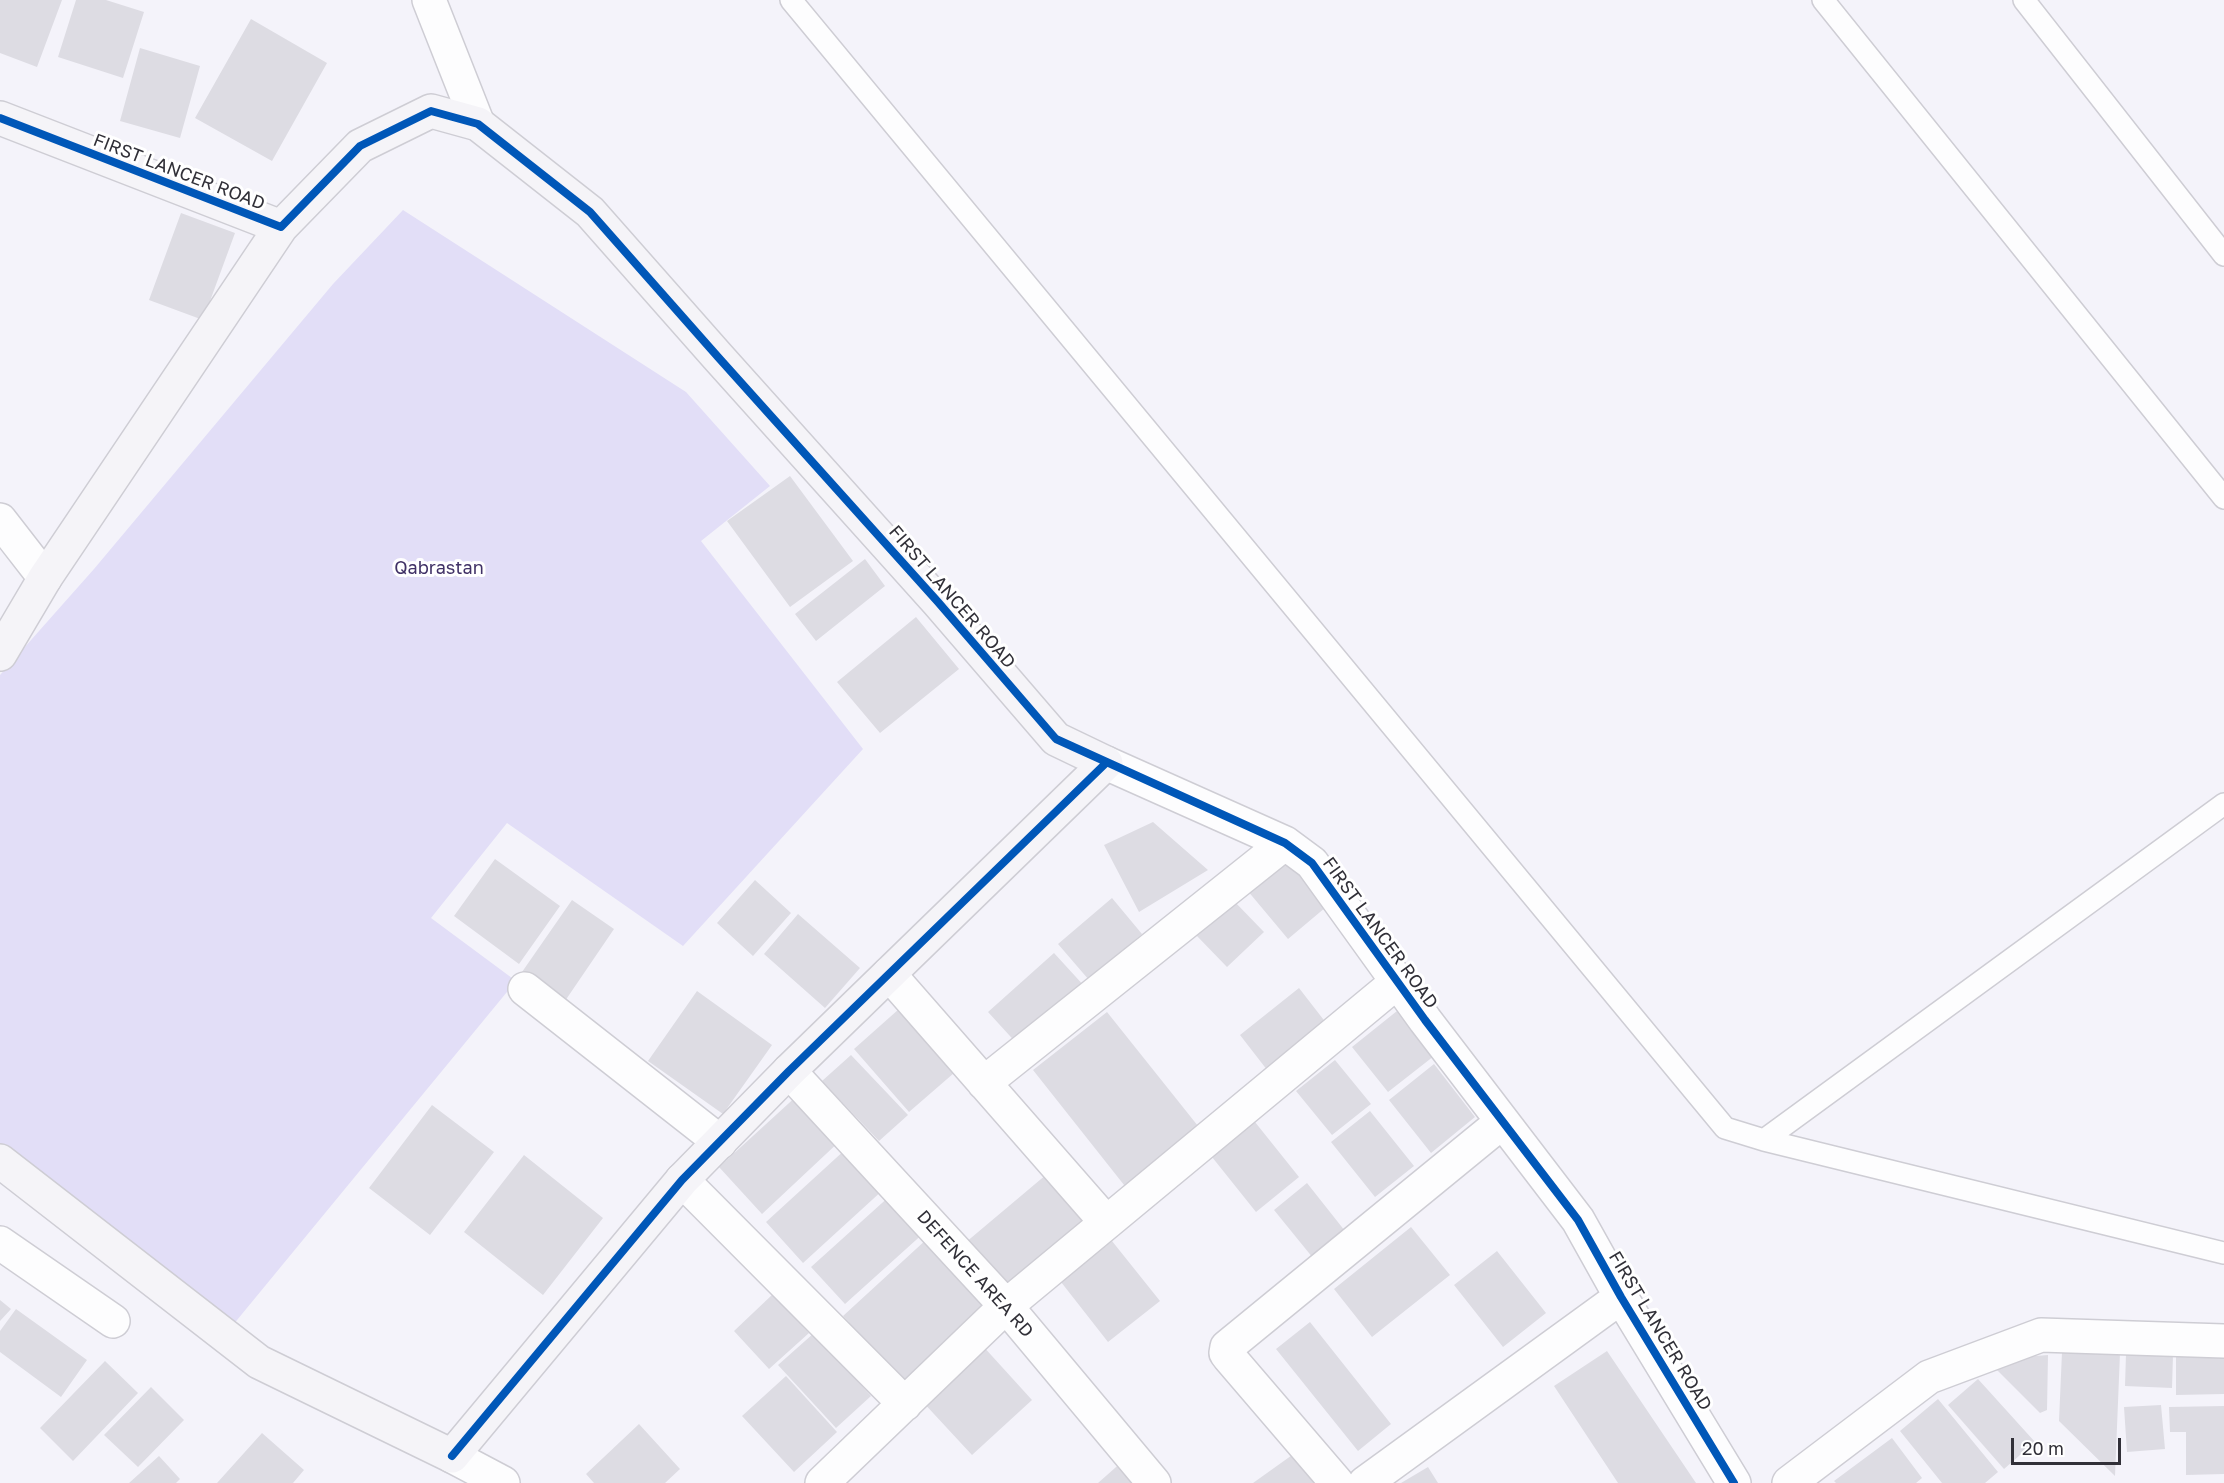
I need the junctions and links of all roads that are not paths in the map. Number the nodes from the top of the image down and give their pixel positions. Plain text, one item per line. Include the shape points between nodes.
1 (790, 0) edge
2 (1823, 0) edge
3 (2024, 0) edge
4 (442, 8) edge
5 (0, 118) edge
6 (478, 124) junction
7 (281, 227) junction
8 (2224, 255) edge
9 (2224, 498) edge
10 (0, 520) edge
11 (45, 578) junction
12 (0, 654) edge
13 (1106, 763) junction
14 (2224, 804) edge
15 (1285, 843) junction
16 (889, 974) junction
17 (1397, 982) junction
18 (525, 989) dead end
19 (789, 1071) junction
20 (984, 1083) junction
21 (1502, 1122) junction
22 (1764, 1140) junction
23 (720, 1142) junction
24 (0, 1161) edge
25 (682, 1180) junction
26 (1106, 1222) junction
27 (0, 1243) edge
28 (2224, 1253) edge
29 (1621, 1297) junction
30 (1006, 1306) junction
31 (113, 1321) dead end
32 (2224, 1341) edge
33 (905, 1404) junction
34 (452, 1456) junction
35 (503, 1483) edge
36 (822, 1483) edge
37 (1154, 1483) edge
38 (1337, 1483) edge
39 (1365, 1483) edge
40 (1734, 1483) edge
41 (1790, 1483) edge

1 - 22 lane via 1725,1128
2 - 9 lane
3 - 8 lane
4 - 6 street
5 - 7 street, FIRST LANCER ROAD
6 - 7 street, FIRST LANCER ROAD via 430,111 360,146
6 - 13 street, FIRST LANCER ROAD via 590,212 1056,739
7 - 11 street
10 - 11 street
11 - 12 street
13 - 15 street, FIRST LANCER ROAD
13 - 16 street
14 - 22 lane
15 - 17 street, FIRST LANCER ROAD via 1312,863
15 - 20 street
16 - 19 street
16 - 20 street
17 - 21 street, FIRST LANCER ROAD
17 - 26 street
18 - 23 street
19 - 23 street
19 - 30 street, DEFENCE AREA RD
20 - 26 street
21 - 29 street, FIRST LANCER ROAD via 1578,1220
21 - 38 street via 1227,1347 1228,1357
22 - 28 lane
23 - 25 street
24 - 34 street via 259,1362
25 - 33 street
25 - 34 street
26 - 30 street
27 - 31 street
29 - 39 street
29 - 40 street, FIRST LANCER ROAD
30 - 33 street
30 - 37 street, DEFENCE AREA RD
32 - 41 street via 2041,1335 1929,1377
33 - 36 street
34 - 35 street

